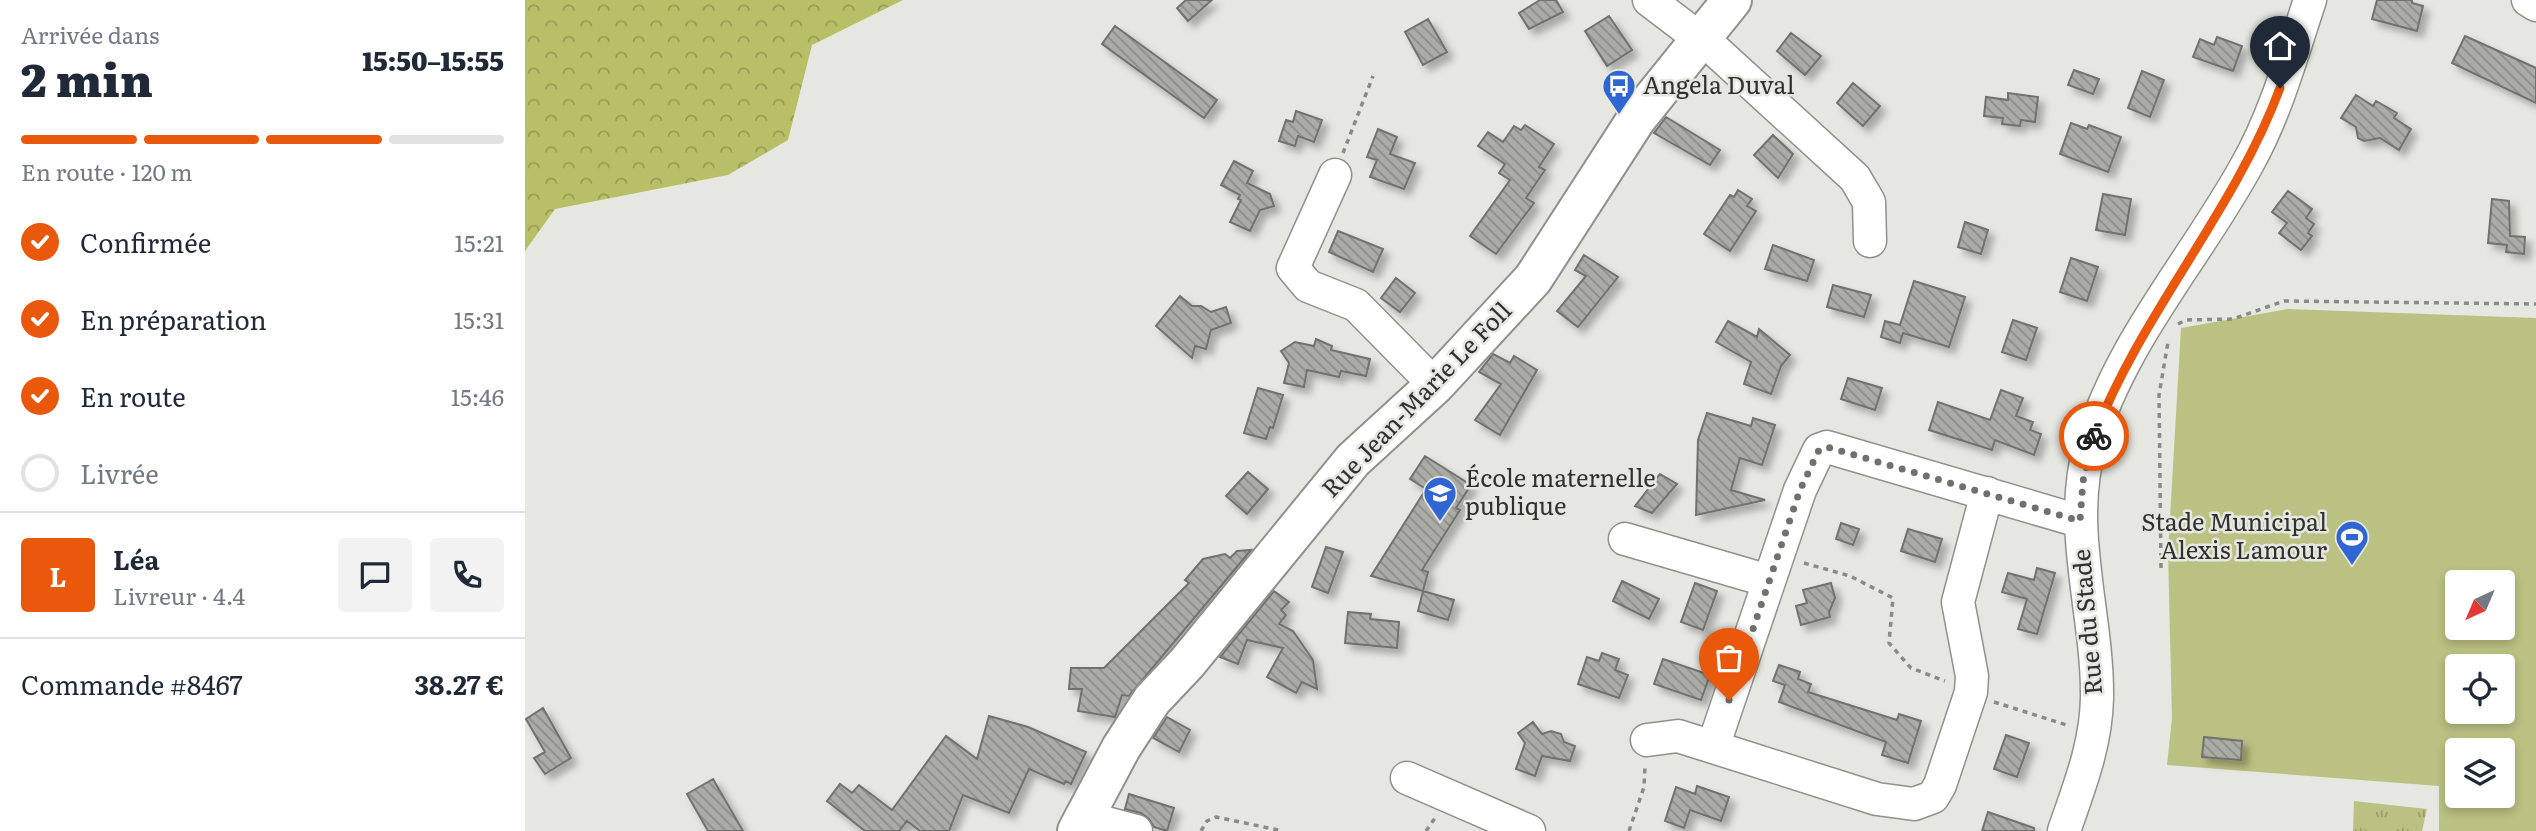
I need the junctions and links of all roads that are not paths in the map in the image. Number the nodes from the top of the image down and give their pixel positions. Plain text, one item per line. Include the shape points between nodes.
1 (1649, 0) edge
2 (1732, 0) edge
3 (2311, 0) edge
4 (2528, 0) edge
5 (2536, 5) edge
6 (1700, 39) junction
7 (1335, 175) road end
8 (1870, 241) dead end
9 (1435, 385) junction
10 (1987, 493) junction
11 (2080, 521) junction
12 (1625, 539) dead end
13 (1773, 568) junction
14 (1647, 740) road end
15 (1713, 747) junction
16 (1407, 778) dead end
17 (1080, 824) edge
18 (1136, 831) edge
19 (1529, 831) edge
20 (2064, 831) edge

1 - 6 street
2 - 6 main road, Rue Jean-Marie Le Foll
3 - 11 street, Rue du Stade via 2248,164 2148,324 2110,395 2091,445
4 - 5 street
6 - 8 street via 1855,178 1869,202
6 - 9 main road, Rue Jean-Marie Le Foll via 1637,118 1533,279
7 - 9 street via 1293,268 1308,286 1356,305
9 - 17 main road, Rue Jean-Marie Le Foll via 1353,460 1152,700
10 - 11 street
10 - 13 street via 1827,447 1809,464
10 - 15 street via 1958,602 1971,692 1933,797 1915,804 1877,799
11 - 20 street, Rue du Stade via 2097,696 2093,747
12 - 13 street
13 - 15 street
14 - 15 street via 1678,736
16 - 19 street
17 - 18 street

